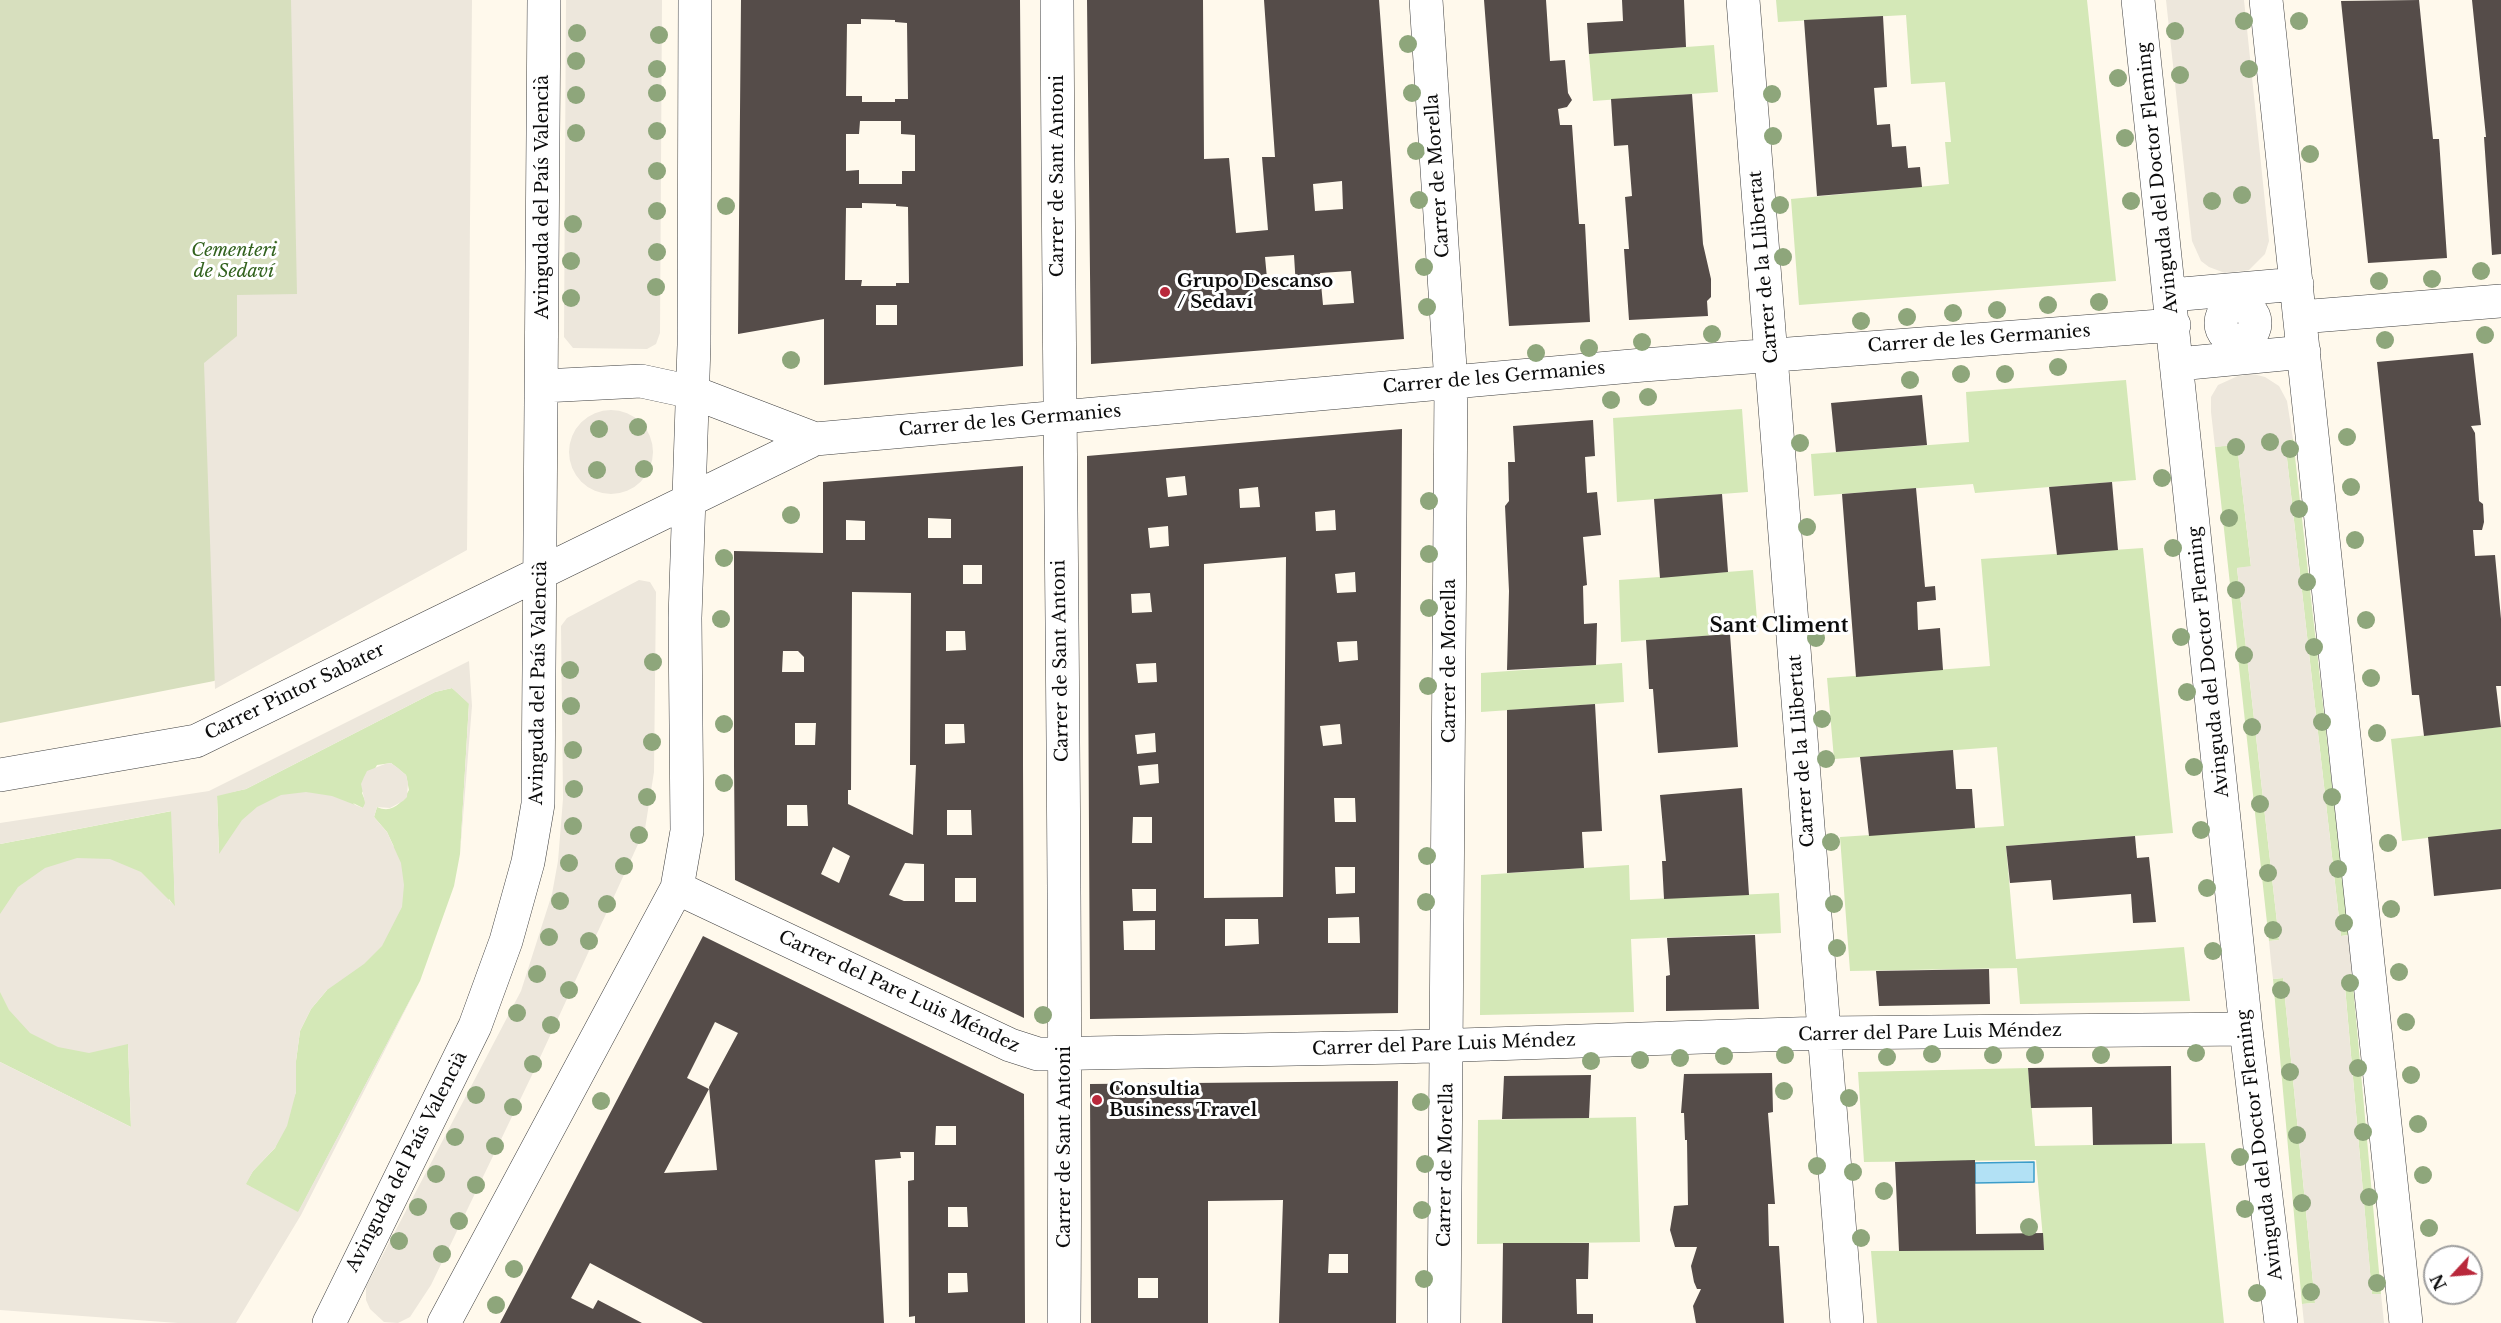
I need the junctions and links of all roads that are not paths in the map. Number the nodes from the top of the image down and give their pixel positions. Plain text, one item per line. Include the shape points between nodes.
1 (544, 0) edge
2 (695, 0) edge
3 (1057, 0) edge
4 (1426, 0) edge
5 (1743, 0) edge
6 (2138, 0) edge
7 (2266, 0) edge
8 (2297, 284) junction
9 (2501, 301) edge
10 (2173, 310) junction
11 (2300, 317) junction
12 (2304, 352) junction
13 (1771, 354) junction
14 (2178, 364) junction
15 (1451, 383) junction
16 (543, 386) junction
17 (692, 392) junction
18 (1058, 416) junction
19 (815, 439) junction
20 (687, 503) junction
21 (541, 574) junction
22 (0, 775) edge
23 (678, 888) junction
24 (2246, 1029) junction
25 (1824, 1033) junction
26 (1447, 1046) junction
27 (1066, 1055) junction
28 (339, 1319) edge
29 (444, 1323) edge
30 (1064, 1323) edge
31 (1444, 1323) edge
32 (1848, 1323) edge
33 (2281, 1323) edge
34 (2406, 1323) edge

1 - 16 street, Avinguda del País Valencià
2 - 17 street
3 - 18 street, Carrer de Sant Antoni
4 - 15 street, Carrer de Morella
5 - 13 street, Carrer de la Llibertat
6 - 10 street, Avinguda del Doctor Fleming
7 - 8 street
8 - 10 street, Carrer de les Germanies
8 - 11 street
9 - 11 street
10 - 13 street, Carrer de les Germanies
10 - 14 street, Avinguda del Doctor Fleming
11 - 12 street
12 - 14 street
12 - 34 street
13 - 15 street, Carrer de les Germanies
13 - 25 street, Carrer de la Llibertat
14 - 24 street, Avinguda del Doctor Fleming
15 - 18 street, Carrer de les Germanies
15 - 26 street, Carrer de Morella
16 - 17 street via 641,381
16 - 21 street, Avinguda del País Valencià
17 - 19 street
17 - 20 street
18 - 19 street, Carrer de les Germanies
18 - 27 street, Carrer de Sant Antoni
19 - 20 street
20 - 21 street, Carrer Pintor Sabater
20 - 23 street via 687,831
21 - 22 street, Carrer Pintor Sabater via 196,741
21 - 28 street, Avinguda del País Valencià via 538,804 528,862 506,941 475,1026
23 - 27 street, Carrer del Pare Luis Méndez via 1010,1045 1038,1054
23 - 29 street
24 - 25 street, Carrer del Pare Luis Méndez
24 - 33 street, Avinguda del Doctor Fleming
25 - 26 street, Carrer del Pare Luis Méndez
25 - 32 street, Carrer de la Llibertat
26 - 27 street, Carrer del Pare Luis Méndez
26 - 31 street, Carrer de Morella
27 - 30 street, Carrer de Sant Antoni

